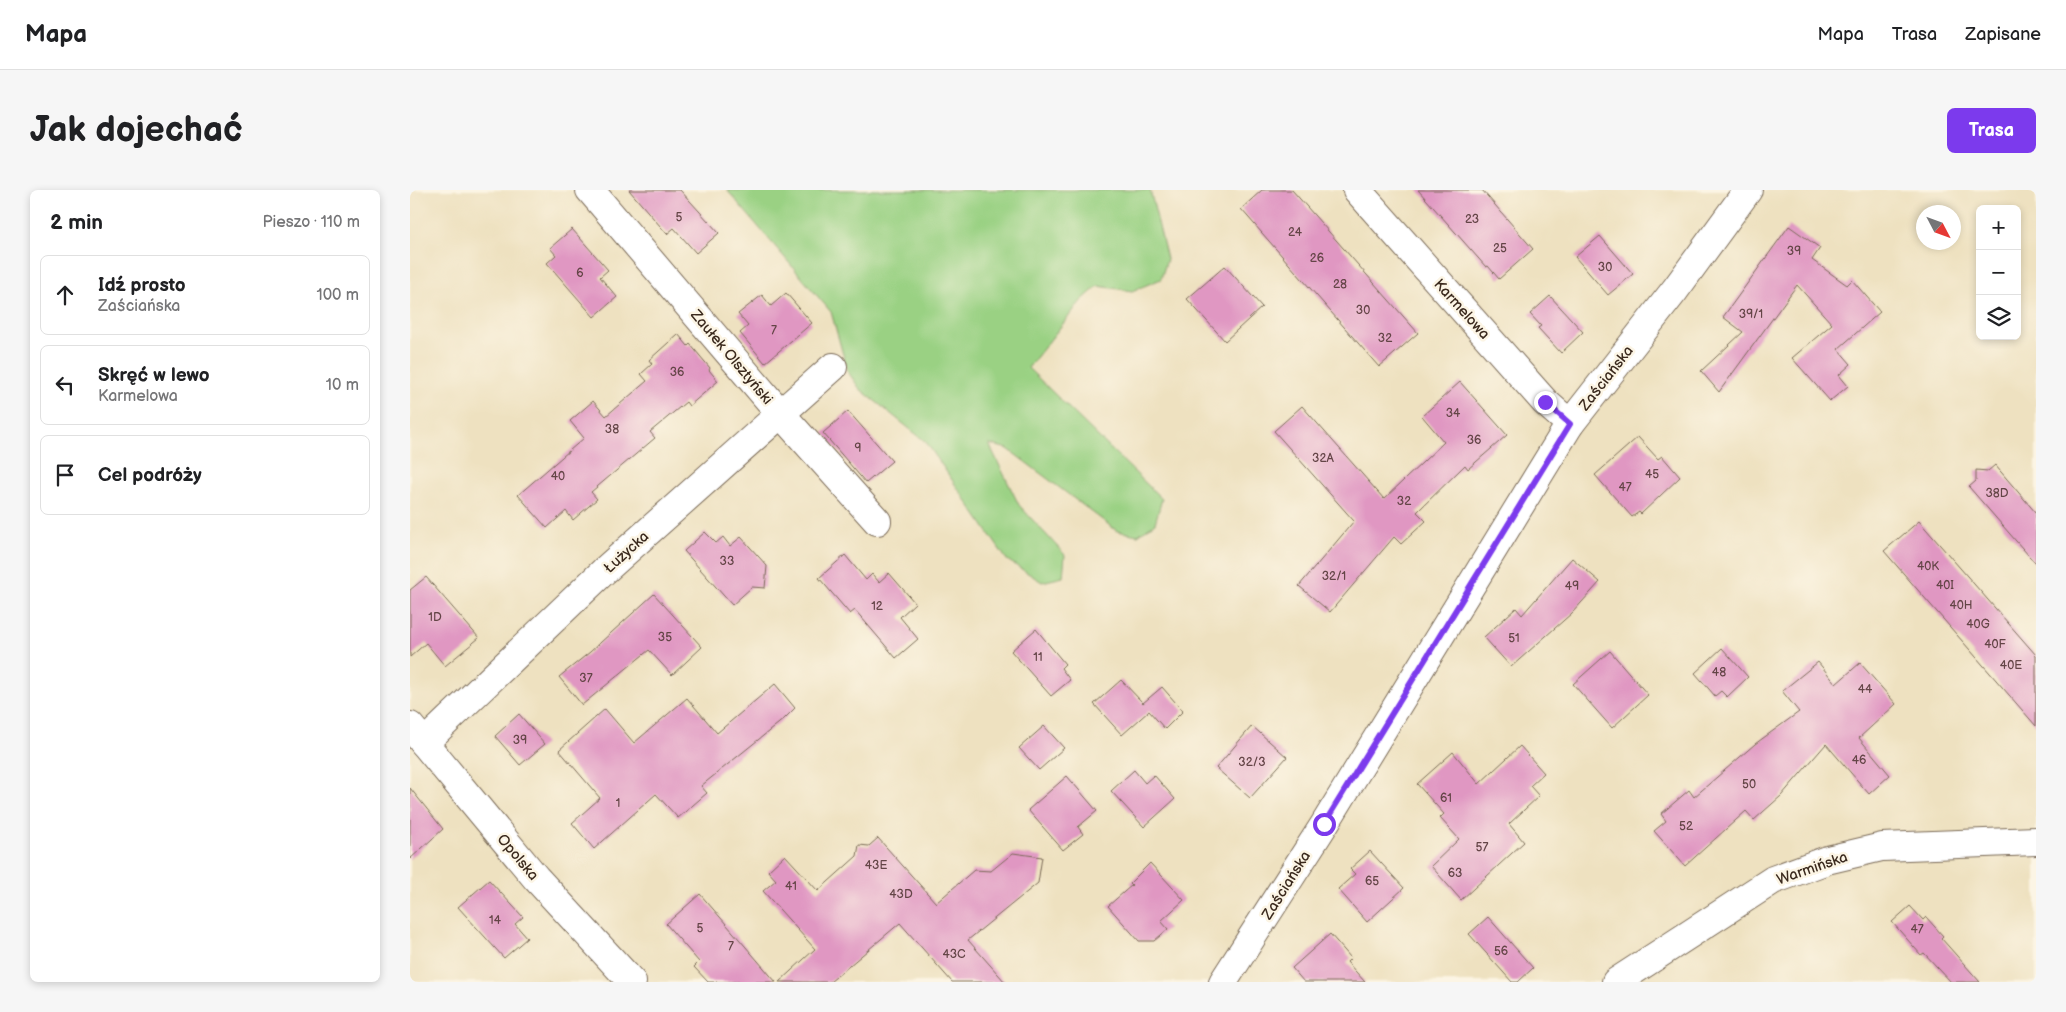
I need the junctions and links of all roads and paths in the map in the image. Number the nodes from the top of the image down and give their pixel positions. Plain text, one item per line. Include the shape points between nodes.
1 (590, 190) edge
2 (1357, 190) edge
3 (1748, 190) edge
4 (833, 367) dead end
5 (780, 413) junction
6 (1570, 424) junction
7 (877, 521) dead end
8 (417, 735) edge
9 (2036, 841) edge
10 (632, 982) edge
11 (1223, 982) edge
12 (1616, 982) edge

1 - 5 street, Zaułek Olsztyński
2 - 6 street, Karmelowa via 1545,402
3 - 6 street, Zaściańska
4 - 5 street, Łużycka
5 - 7 street, Zaułek Olsztyński
5 - 8 street, Łużycka
6 - 11 street, Zaściańska
8 - 10 street, Opolska via 536,878
9 - 12 street, Warmińska via 1882,847 1827,860 1773,880

